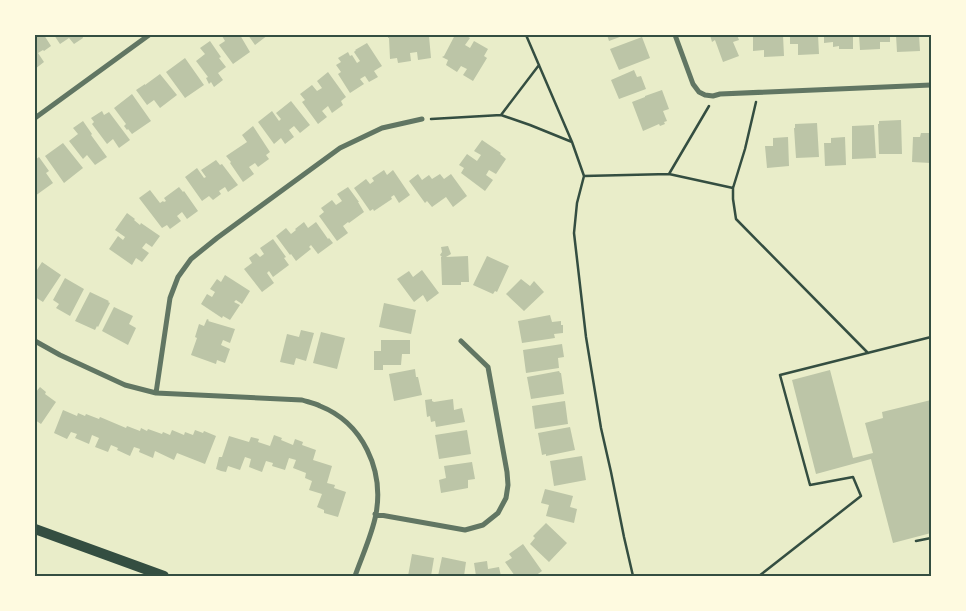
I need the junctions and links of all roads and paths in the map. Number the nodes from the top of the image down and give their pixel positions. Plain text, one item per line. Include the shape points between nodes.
1 (149, 35) edge
2 (526, 35) edge
3 (675, 35) edge
4 (539, 65) junction
5 (931, 85) edge
6 (758, 92) junction
7 (713, 96) junction
8 (501, 115) junction
9 (35, 118) edge
10 (422, 119) joint
11 (572, 142) junction
12 (670, 174) junction
13 (584, 176) junction
14 (733, 188) junction
15 (931, 337) edge
16 (35, 341) edge
17 (461, 341) dead end
18 (868, 353) junction
19 (156, 393) junction
20 (376, 514) junction
21 (35, 529) edge
22 (931, 538) edge
23 (916, 541) dead end
24 (164, 576) edge
25 (354, 576) edge
26 (633, 576) edge
27 (759, 576) edge

1 - 9 street
2 - 4 path
3 - 7 street via 693,84 698,92
4 - 8 path
4 - 11 path
5 - 6 street
6 - 7 street
6 - 14 path
7 - 12 path
8 - 10 path
8 - 11 path
10 - 19 street via 382,128 340,148 191,259 170,298
11 - 13 path
12 - 13 path
12 - 14 path
13 - 26 path via 574,233 586,336 601,428
14 - 18 path via 736,219
15 - 18 path
16 - 19 street via 125,385
17 - 20 street via 488,367 507,472 506,498 498,512 483,525 465,530
18 - 27 path via 780,375 810,485 854,477 861,496
19 - 20 street via 302,400 336,414 350,425 370,456 378,491
20 - 25 street
21 - 24 main road
22 - 23 path

